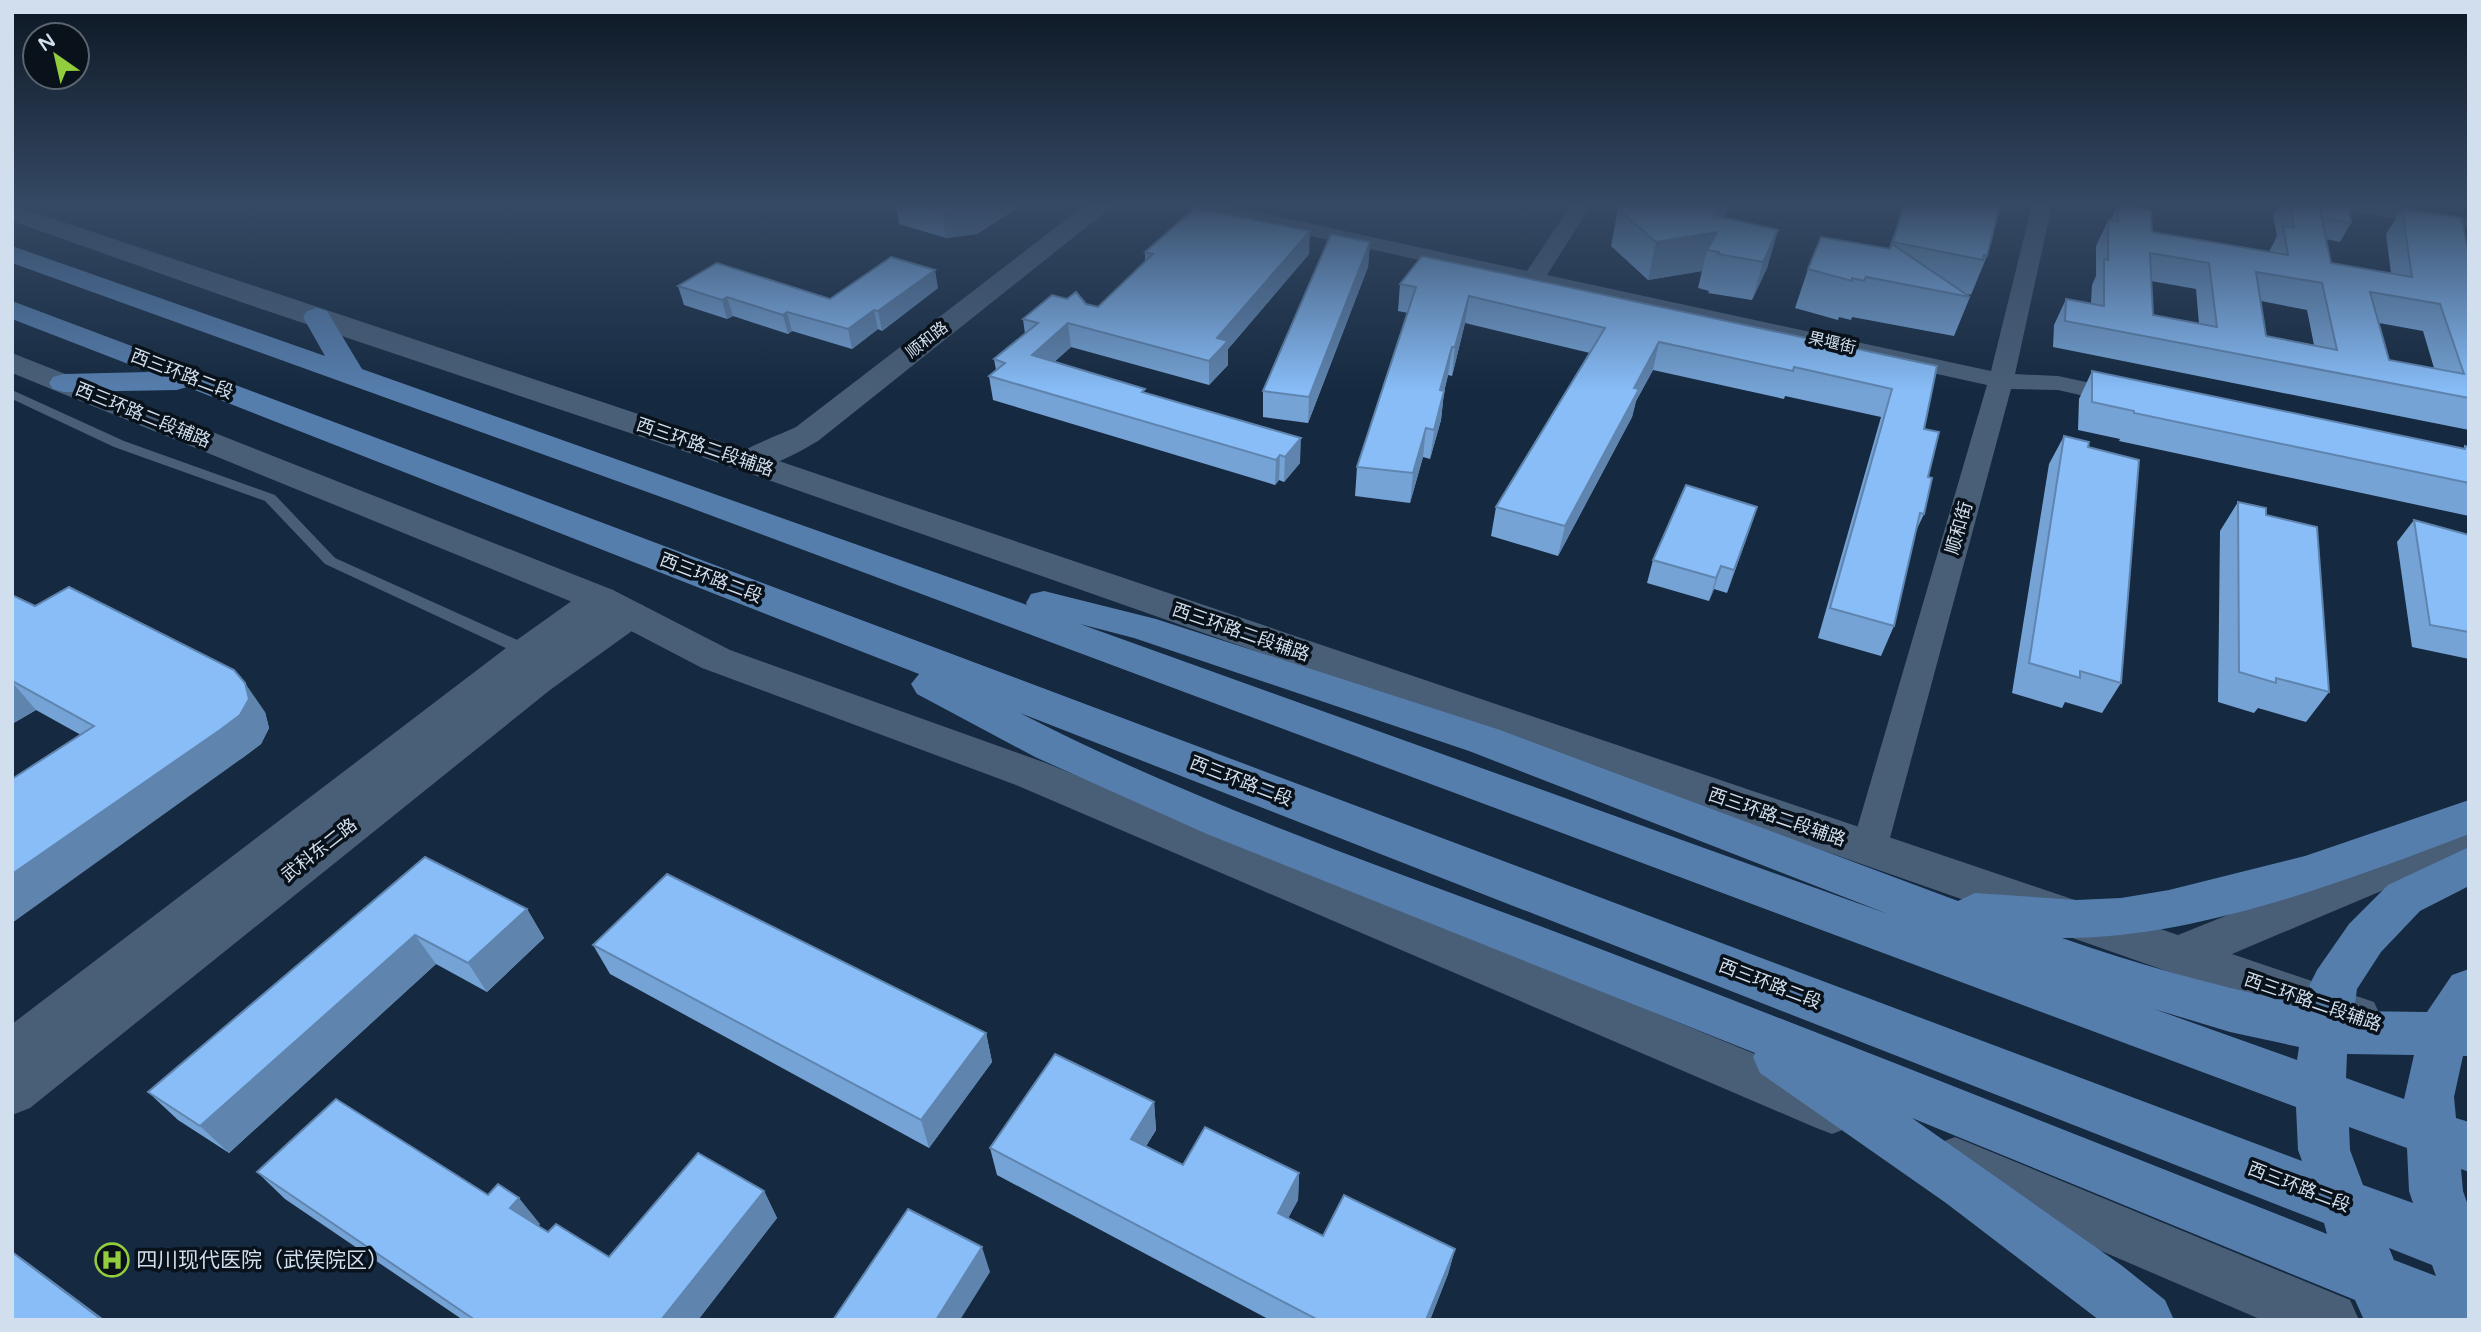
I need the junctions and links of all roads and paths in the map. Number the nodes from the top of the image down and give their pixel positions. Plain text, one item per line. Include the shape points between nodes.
1 (49, 267) edge
2 (172, 267) edge
3 (1021, 267) edge
4 (1052, 267) edge
5 (1488, 267) edge
6 (1540, 267) edge
7 (2028, 267) edge
8 (1534, 277) junction
9 (12, 309) edge
10 (317, 317) junction
11 (12, 362) edge
12 (351, 375) junction
13 (197, 380) junction
14 (2001, 381) junction
15 (64, 383) junction
16 (12, 394) edge
17 (2140, 400) edge
18 (746, 461) junction
19 (803, 481) junction
20 (834, 550) junction
21 (774, 602) junction
22 (615, 606) junction
23 (527, 651) junction
24 (2469, 816) edge
25 (2469, 835) edge
26 (1868, 849) junction
27 (2469, 864) edge
28 (1912, 904) junction
29 (2177, 956) junction
30 (2469, 989) edge
31 (1709, 1012) junction
32 (2469, 1034) edge
33 (12, 1053) edge
34 (2469, 1054) edge
35 (12, 1092) edge
36 (2469, 1147) edge
37 (2469, 1252) edge
38 (2469, 1292) edge
39 (2469, 1318) edge
40 (2145, 1320) edge
41 (2330, 1320) edge
42 (2394, 1320) edge

1 - 12 highway
2 - 10 main road, 西三环路二段辅路
3 - 18 main road, 顺和路 via 807,434
4 - 19 main road, 顺和路 via 815,455
5 - 8 street, 果堰街
6 - 8 street
7 - 14 street, 顺和街
8 - 14 street, 果堰街
9 - 13 highway, 西三环路二段
10 - 12 highway
10 - 18 main road, 西三环路二段辅路
11 - 15 main road, 西三环路二段辅路
12 - 20 highway
13 - 15 highway
13 - 21 highway, 西三环路二段
14 - 17 street, 果堰街 via 2058,383
14 - 26 street, 顺和街
15 - 22 main road, 西三环路二段辅路
16 - 23 lane via 119,444 270,498 330,561
18 - 19 main road, 西三环路二段辅路
19 - 26 main road, 西三环路二段辅路
20 - 28 highway via 1143,628 1483,740
20 - 36 highway
21 - 31 highway via 1049,746 1222,822
21 - 37 highway, 西三环路二段
22 - 23 main road, 武科东二路
22 - 35 main road, 武科东二路 via 536,680
22 - 41 main road, 西三环路二段辅路 via 716,659 1031,774
23 - 33 main road, 武科东二路
24 - 28 highway via 2253,889 2109,918 2011,917
25 - 29 main road
26 - 29 main road, 西三环路二段辅路
27 - 42 highway via 2404,898 2365,937 2334,984 2320,1070 2324,1150 2363,1256
28 - 32 highway via 2124,980 2230,1011 2330,1032
29 - 34 main road, 西三环路二段辅路
30 - 38 highway via 2446,1024 2429,1097 2436,1191
31 - 39 highway
31 - 40 highway via 1950,1175 2081,1268

